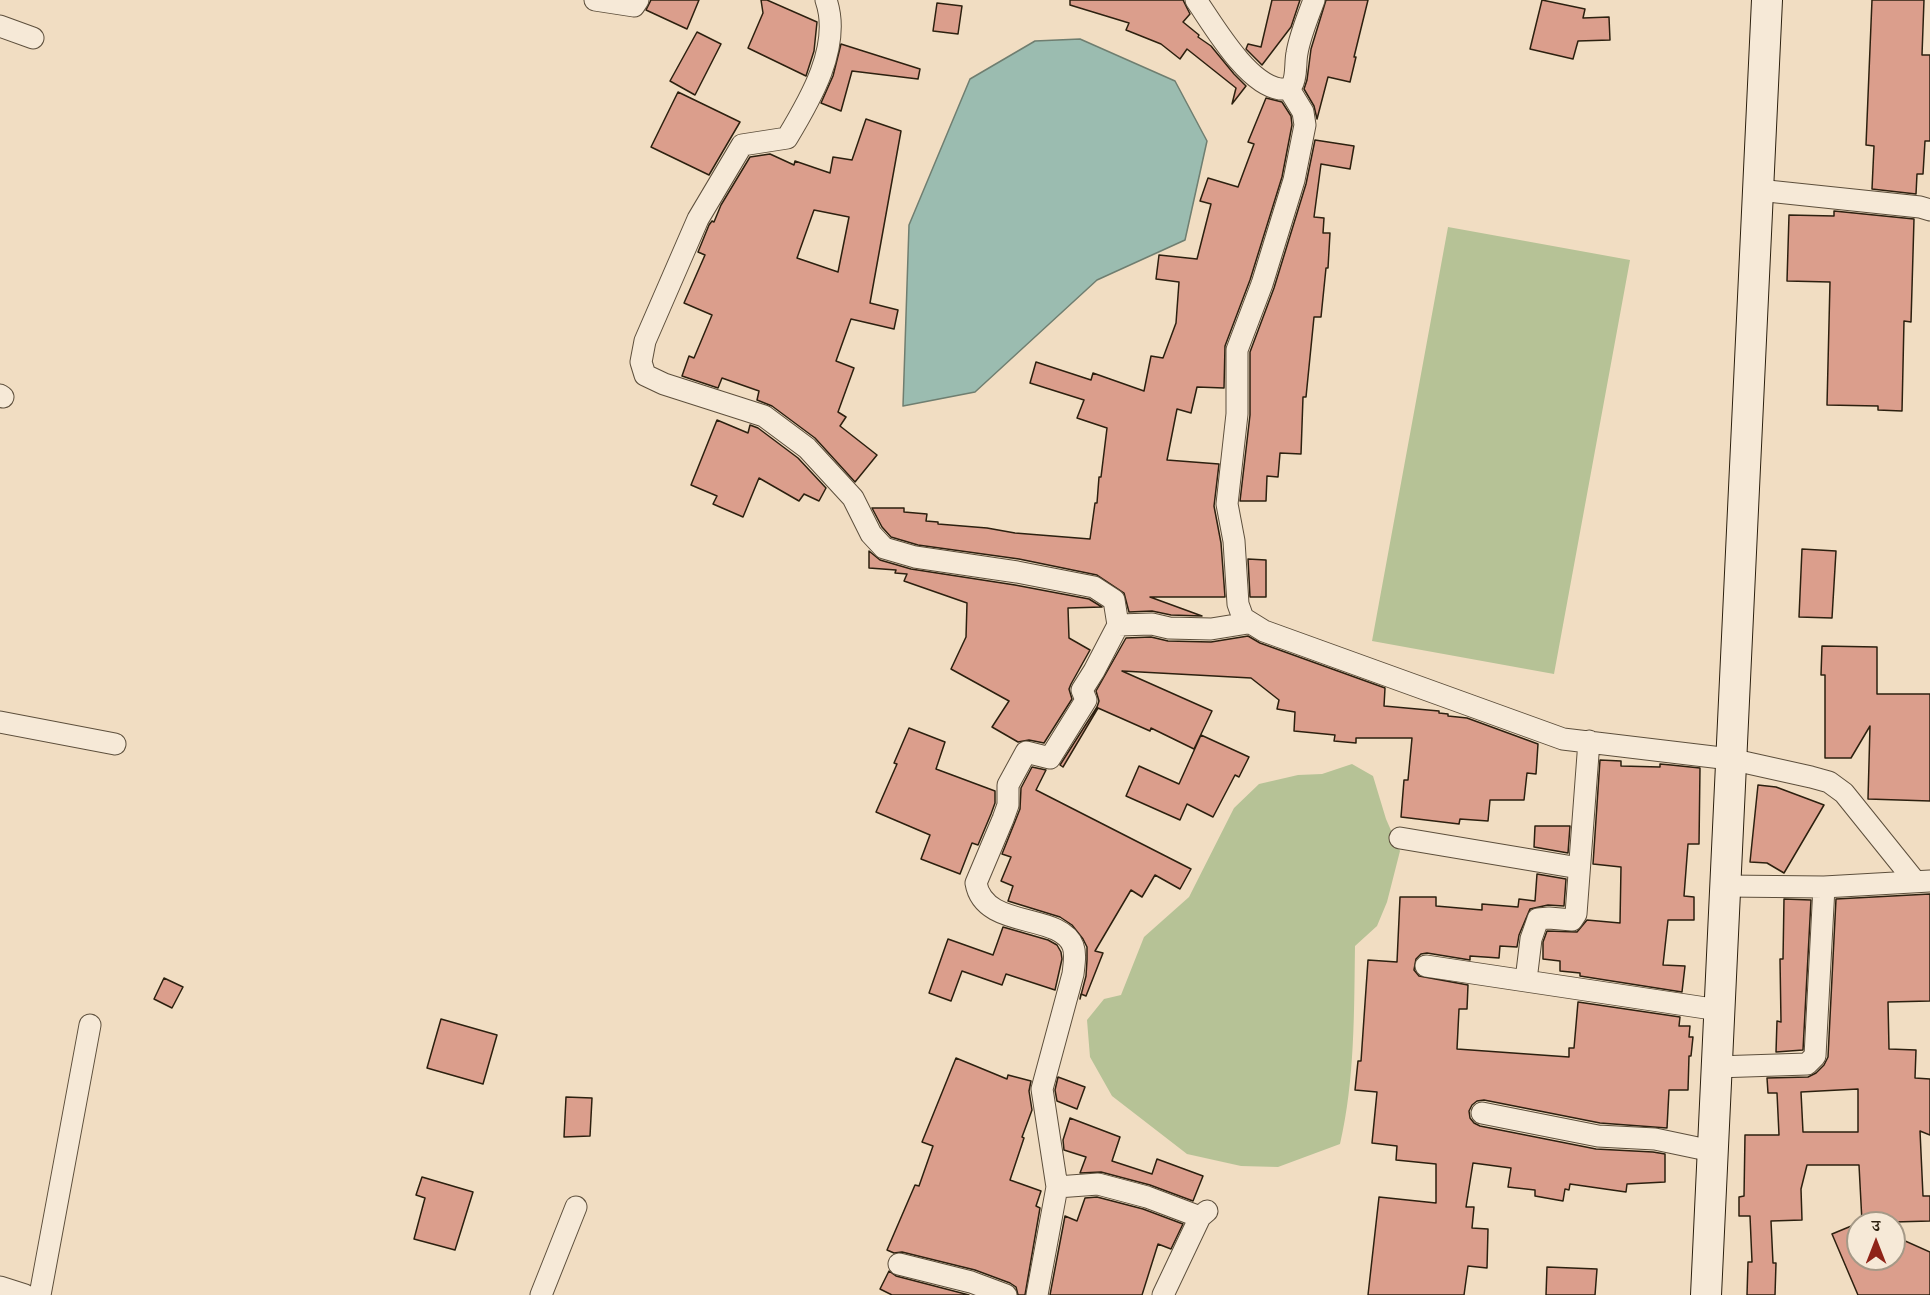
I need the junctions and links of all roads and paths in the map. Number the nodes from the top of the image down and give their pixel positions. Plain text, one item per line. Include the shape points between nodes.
1 (595, 0) edge
2 (638, 0) edge
3 (826, 0) edge
4 (1196, 0) edge
5 (1314, 0) edge
6 (1767, 0) edge
7 (0, 26) edge
8 (33, 38) dead end
9 (1289, 88) junction
10 (1758, 190) junction
11 (1930, 210) edge
12 (1248, 622) junction
13 (1118, 625) junction
14 (0, 722) edge
15 (1589, 741) junction
16 (115, 744) dead end
17 (1730, 759) junction
18 (1400, 838) dead end
19 (1579, 868) junction
20 (1922, 880) edge
21 (1725, 886) junction
22 (1824, 887) junction
23 (1426, 966) dead end
24 (1526, 980) junction
25 (1719, 1010) junction
26 (90, 1025) dead end
27 (1716, 1066) junction
28 (1482, 1113) dead end
29 (1712, 1151) junction
30 (1057, 1187) junction
31 (576, 1208) dead end
32 (899, 1264) dead end
33 (0, 1287) edge
34 (25, 1295) edge
35 (40, 1295) edge
36 (542, 1295) edge
37 (1006, 1295) edge
38 (1037, 1295) edge
39 (1163, 1295) edge
40 (1706, 1295) edge

1 - 2 street via 634,6
3 - 13 street via 830,9 829,38 812,96 787,138 742,145 698,219 645,341 641,362 645,375 764,416 807,448 853,498 871,534 884,548 915,557 1094,587 1114,600
4 - 9 street via 1237,57 1262,81 1273,87
5 - 9 street
6 - 10 main road
7 - 8 street
9 - 12 street via 1303,112 1305,125 1294,180 1237,350 1238,414 1227,504 1238,604
10 - 11 street
10 - 17 main road
12 - 13 street via 1211,629
12 - 15 street via 1263,631 1563,739
13 - 30 street via 1082,690 1086,700 1050,759 1026,752 1008,784 1004,819 976,884 986,905 1064,933 1073,946 1073,974 1042,1089
14 - 16 street
15 - 17 street
15 - 19 street
17 - 20 street via 1829,782 1844,793
17 - 21 main road
18 - 19 street
19 - 24 street via 1576,914 1572,920 1538,919 1531,939
20 - 22 street
21 - 22 street
21 - 25 main road
22 - 27 street via 1815,1056 1807,1064
23 - 24 street
24 - 25 street
25 - 27 main road
26 - 35 street
27 - 29 main road
28 - 29 street via 1598,1136 1655,1139
29 - 40 main road
30 - 38 street
30 - 39 street via 1098,1184 1203,1214
31 - 36 street
32 - 37 street
33 - 34 street

